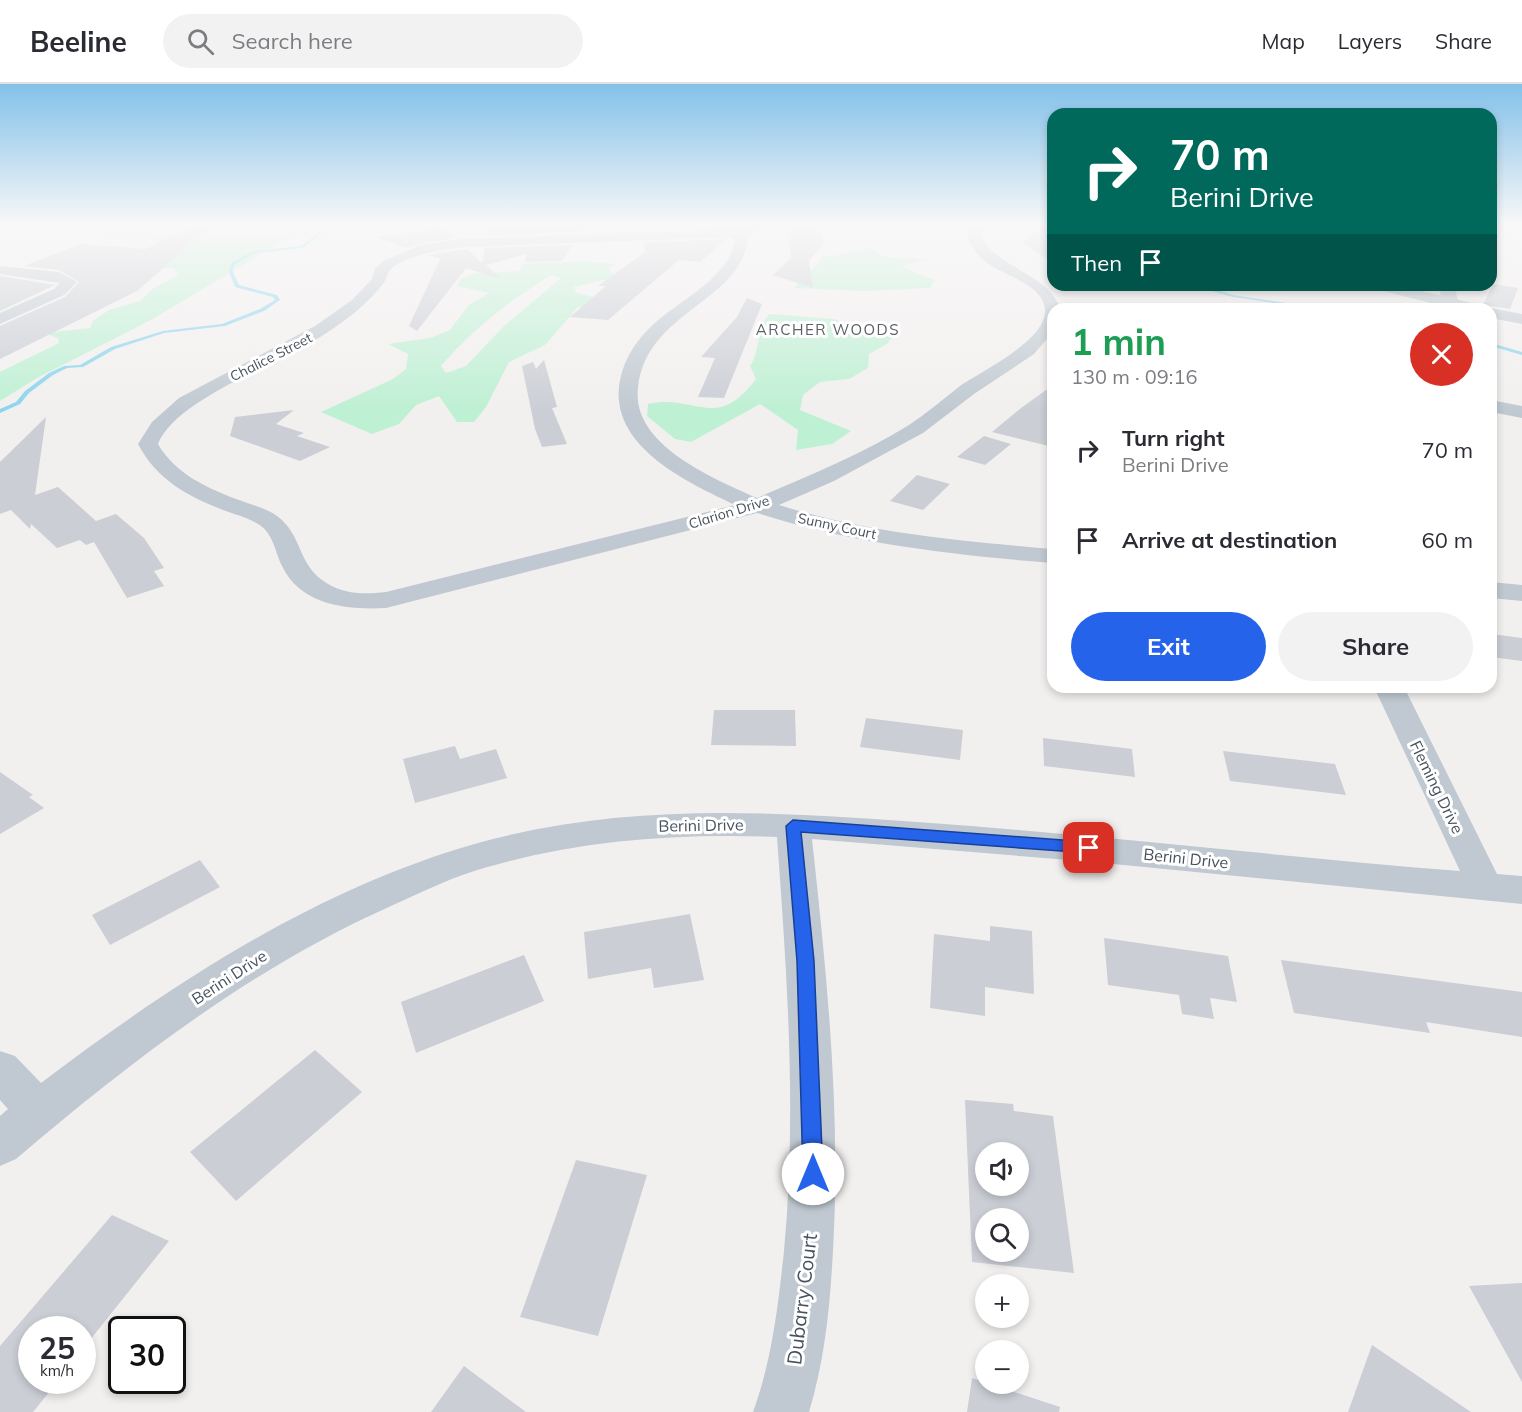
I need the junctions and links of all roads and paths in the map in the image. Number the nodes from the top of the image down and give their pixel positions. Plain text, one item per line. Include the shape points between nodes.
1 (63, 288) edge
2 (372, 288) edge
3 (705, 288) edge
4 (1038, 288) edge
5 (1398, 291) edge
6 (1051, 303) edge
7 (1440, 303) edge
8 (1497, 314) edge
9 (0, 319) edge
10 (1522, 320) edge
11 (1047, 329) edge
12 (1497, 407) edge
13 (1522, 412) edge
14 (757, 506) junction
15 (1047, 555) edge
16 (1497, 590) edge
17 (1522, 592) edge
18 (386, 600) joint
19 (1392, 693) edge
20 (793, 826) junction
21 (1486, 888) junction
22 (1522, 890) edge
23 (0, 1070) edge
24 (39, 1111) junction
25 (0, 1144) edge
26 (781, 1412) edge

1 - 9 street
2 - 18 street, Chalice Street via 321,330 186,402 148,444 174,476 268,520 288,543 293,564 308,582 333,597 358,602
3 - 14 street, Sunny Court via 638,355 628,407 640,430 661,453 716,489
4 - 6 street, Clarion Drive
5 - 7 street
8 - 10 street
11 - 14 street, Clarion Drive via 1028,350 916,429 864,458
12 - 13 street
14 - 15 street, Sunny Court via 833,527 940,545
14 - 18 street, Clarion Drive
16 - 17 street
19 - 21 street, Fleming Drive
20 - 21 street, Berini Drive via 1089,848
20 - 24 street, Berini Drive via 679,824 603,831 485,854 454,864 374,896 273,947 162,1021
20 - 26 street, Dubarry Court via 806,961 813,1212 802,1326
21 - 22 street, Berini Drive
23 - 24 street
24 - 25 street, Berini Drive

